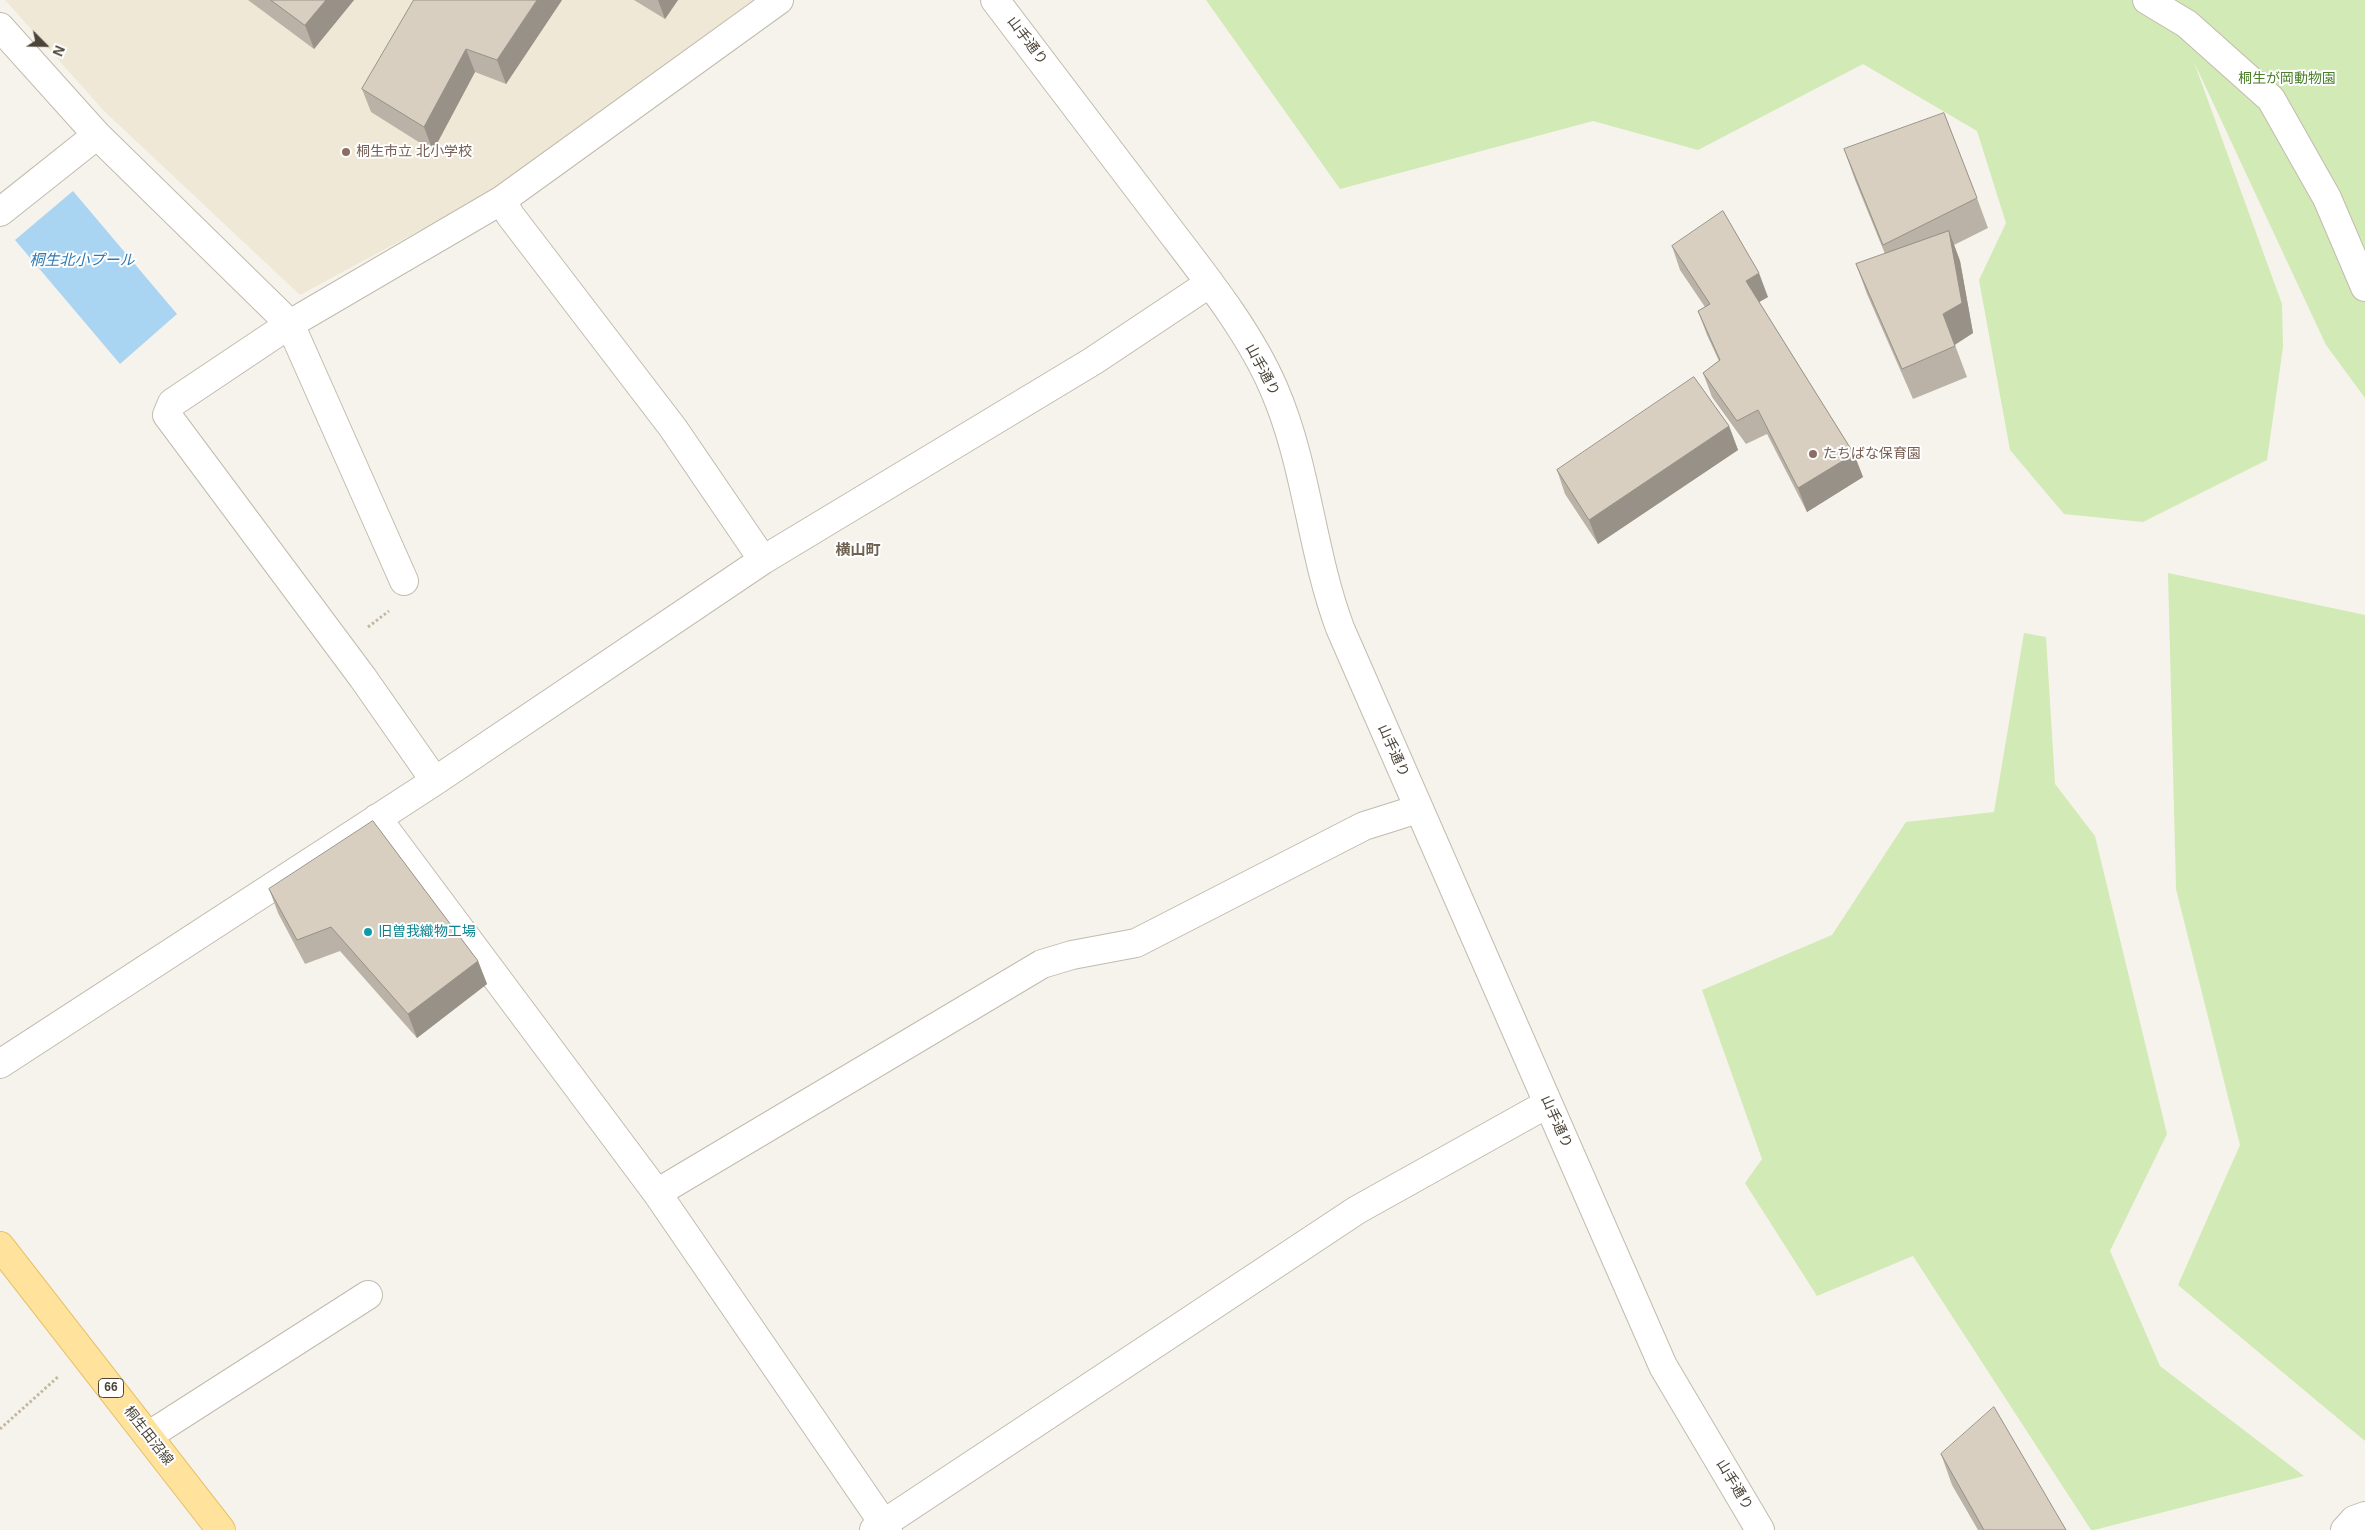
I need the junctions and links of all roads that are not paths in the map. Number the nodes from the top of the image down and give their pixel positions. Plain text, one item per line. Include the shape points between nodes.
1 (779, 0) edge
2 (995, 0) edge
3 (2147, 0) edge
4 (0, 27) edge
5 (97, 135) junction
6 (502, 200) junction
7 (0, 212) edge
8 (1210, 283) junction
9 (2365, 287) edge
10 (290, 324) junction
11 (763, 560) junction
12 (404, 581) road end
13 (436, 780) junction
14 (1418, 809) junction
15 (377, 818) junction
16 (0, 1064) edge
17 (1547, 1104) junction
18 (657, 1192) junction
19 (0, 1246) edge
20 (368, 1295) dead end
21 (148, 1436) junction
22 (2365, 1516) edge
23 (882, 1528) edge
24 (222, 1530) edge
25 (1760, 1530) edge
26 (2345, 1530) edge

1 - 6 street
2 - 8 street, 山手通り
3 - 9 street via 2187,24 2271,99 2326,198
4 - 5 street
5 - 7 street
5 - 10 street
6 - 10 street
6 - 11 street via 510,215 673,428
8 - 11 street via 1094,361
8 - 14 street, 山手通り via 1274,388 1300,473 1329,599
10 - 12 street
10 - 13 street via 172,403 167,415
11 - 13 street
13 - 15 street
14 - 17 street, 山手通り
14 - 18 street via 1364,826 1136,943 1042,964
15 - 16 street
15 - 18 street
17 - 23 street via 1357,1210
17 - 25 street, 山手通り via 1663,1366
18 - 23 street
19 - 21 main road, 桐生田沼線 / 66
20 - 21 street
21 - 24 main road, 桐生田沼線 / 66
22 - 26 street via 2354,1520

